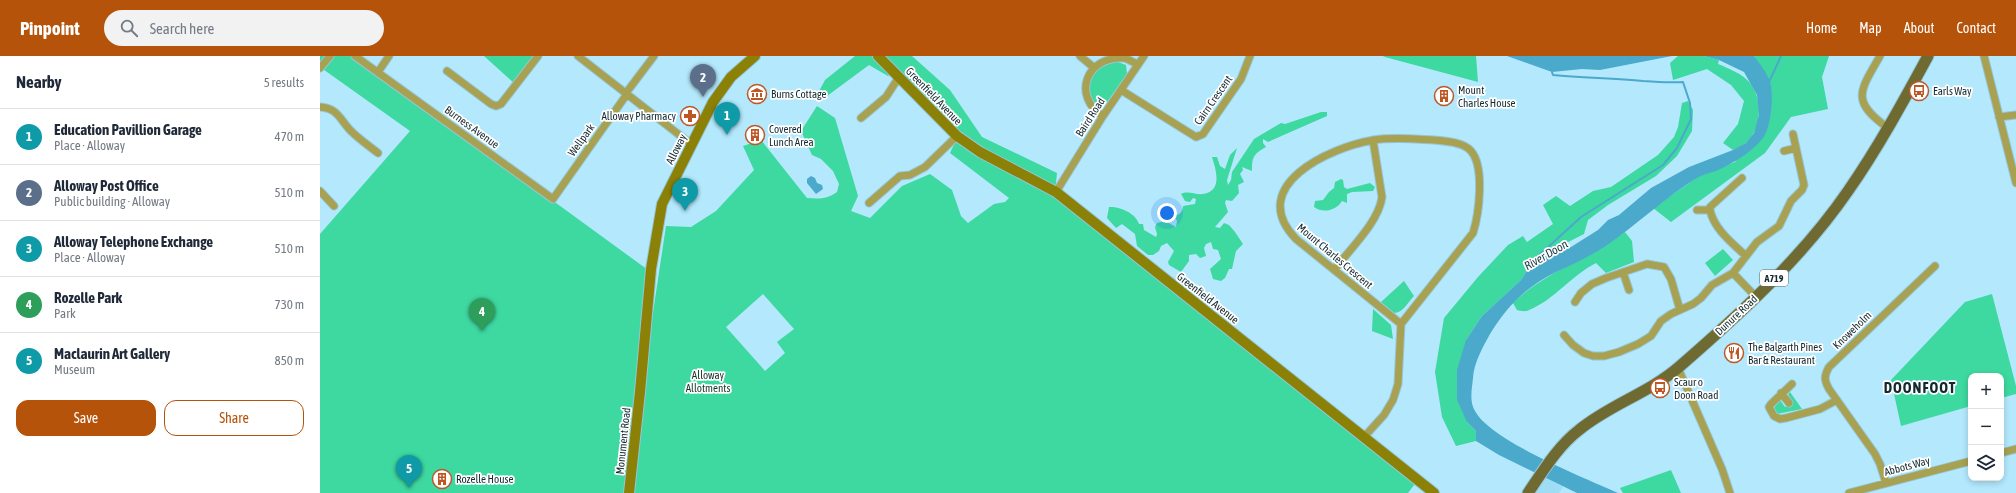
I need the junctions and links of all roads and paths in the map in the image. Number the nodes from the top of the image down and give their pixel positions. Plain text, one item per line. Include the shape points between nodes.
1 (330, 56) edge
2 (355, 56) edge
3 (389, 56) edge
4 (538, 56) edge
5 (578, 56) edge
6 (654, 56) edge
7 (755, 56) edge
8 (878, 56) edge
9 (1080, 56) edge
10 (1144, 56) edge
11 (1250, 56) edge
12 (1880, 56) edge
13 (1928, 56) edge
14 (1984, 56) edge
15 (1138, 64) junction
16 (1092, 66) junction
17 (320, 68) edge
18 (378, 72) junction
19 (447, 72) dead end
20 (899, 78) junction
21 (1121, 90) junction
22 (626, 94) junction
23 (320, 107) edge
24 (2016, 115) edge
25 (1103, 116) junction
26 (1999, 117) junction
27 (860, 118) dead end
28 (1888, 128) junction
29 (1793, 134) dead end
30 (957, 136) junction
31 (373, 138) dead end
32 (1373, 140) junction
33 (368, 144) junction
34 (691, 144) junction
35 (1796, 148) junction
36 (1784, 150) dead end
37 (378, 154) dead end
38 (1742, 178) dead end
39 (2016, 183) edge
40 (329, 189) dead end
41 (1056, 192) junction
42 (322, 193) edge
43 (553, 199) joint
44 (869, 203) dead end
45 (334, 206) dead end
46 (1697, 210) dead end
47 (1710, 210) junction
48 (1746, 256) junction
49 (1934, 266) dead end
50 (1334, 270) junction
51 (1623, 272) junction
52 (1733, 273) junction
53 (1629, 290) dead end
54 (1756, 297) junction
55 (1575, 302) dead end
56 (1680, 310) junction
57 (1401, 324) junction
58 (1564, 335) dead end
59 (1678, 368) junction
60 (1792, 384) dead end
61 (640, 392) joint
62 (1781, 393) junction
63 (1837, 400) junction
64 (1789, 403) dead end
65 (1364, 437) junction
66 (2016, 449) edge
67 (2004, 452) edge
68 (1968, 462) edge
69 (1886, 483) junction
70 (1530, 490) edge
71 (629, 493) edge
72 (1434, 493) edge
73 (1730, 493) edge
74 (1849, 493) edge

1 - 17 street
2 - 18 street, Burness Avenue
3 - 18 street
4 - 19 street via 501,104 496,106
5 - 22 street
6 - 22 street, Wellpark
7 - 34 street, Alloway via 725,84
8 - 20 street, Greenfield Avenue
9 - 16 street
10 - 15 street, Baird Road
11 - 21 street, Cairn Crescent via 1241,79 1203,134 1196,137
12 - 28 street via 1863,87 1862,94 1868,113
13 - 28 main road, Dunure Road / A719
14 - 26 street
15 - 16 street via 1126,58 1116,57 1106,58
15 - 21 street, Baird Road
16 - 25 street via 1086,82 1087,93 1091,106
18 - 43 street, Burness Avenue
20 - 27 street via 886,97
20 - 30 street, Greenfield Avenue
21 - 25 street, Baird Road
22 - 34 street
22 - 43 street, Wellpark
23 - 33 street via 336,112 350,130
24 - 26 street
25 - 41 street, Baird Road
26 - 39 street
28 - 54 main road, Dunure Road / A719 via 1847,192 1815,233
29 - 35 street
30 - 41 street, Greenfield Avenue via 980,152
30 - 44 street, Greenfield Avenue via 925,167 910,175 900,176
31 - 33 street
32 - 50 street via 1381,204 1373,221
32 - 50 street, Mount Charles Crescent via 1342,148 1321,157 1298,173 1285,188 1280,201 1281,220 1286,229
32 - 57 street, Mount Charles Crescent via 1404,138 1462,145 1471,150 1479,168 1478,219 1473,233
33 - 37 street
34 - 61 street, Alloway via 662,204 651,269
35 - 36 street
35 - 48 street via 1804,185 1802,190 1791,201 1779,226 1757,242
38 - 47 street via 1718,198
40 - 42 street
41 - 65 street, Greenfield Avenue
42 - 45 street
46 - 47 street
47 - 48 street via 1723,234
48 - 52 street
49 - 63 street, Knoweholm via 1829,367 1825,381
50 - 57 street, Mount Charles Crescent
51 - 53 street
51 - 55 street via 1592,284
51 - 56 street via 1647,264 1664,267 1671,278
52 - 54 street
52 - 56 street via 1712,285 1693,304
54 - 59 main road, Dunure Road / A719
56 - 58 street via 1661,321 1651,336 1638,344 1604,356 1584,353
57 - 65 street via 1398,384 1393,400 1384,415
59 - 70 main road, Dunure Road / A719 via 1578,430 1562,446
59 - 73 street
60 - 62 street
61 - 71 street, Monument Road
62 - 63 street via 1769,407 1774,416 1780,419 1820,409
62 - 64 street
63 - 69 street, Knoweholm via 1875,454
65 - 72 street, Greenfield Avenue
66 - 67 street
68 - 69 street, Abbots Way
69 - 74 street, Abbots Way

